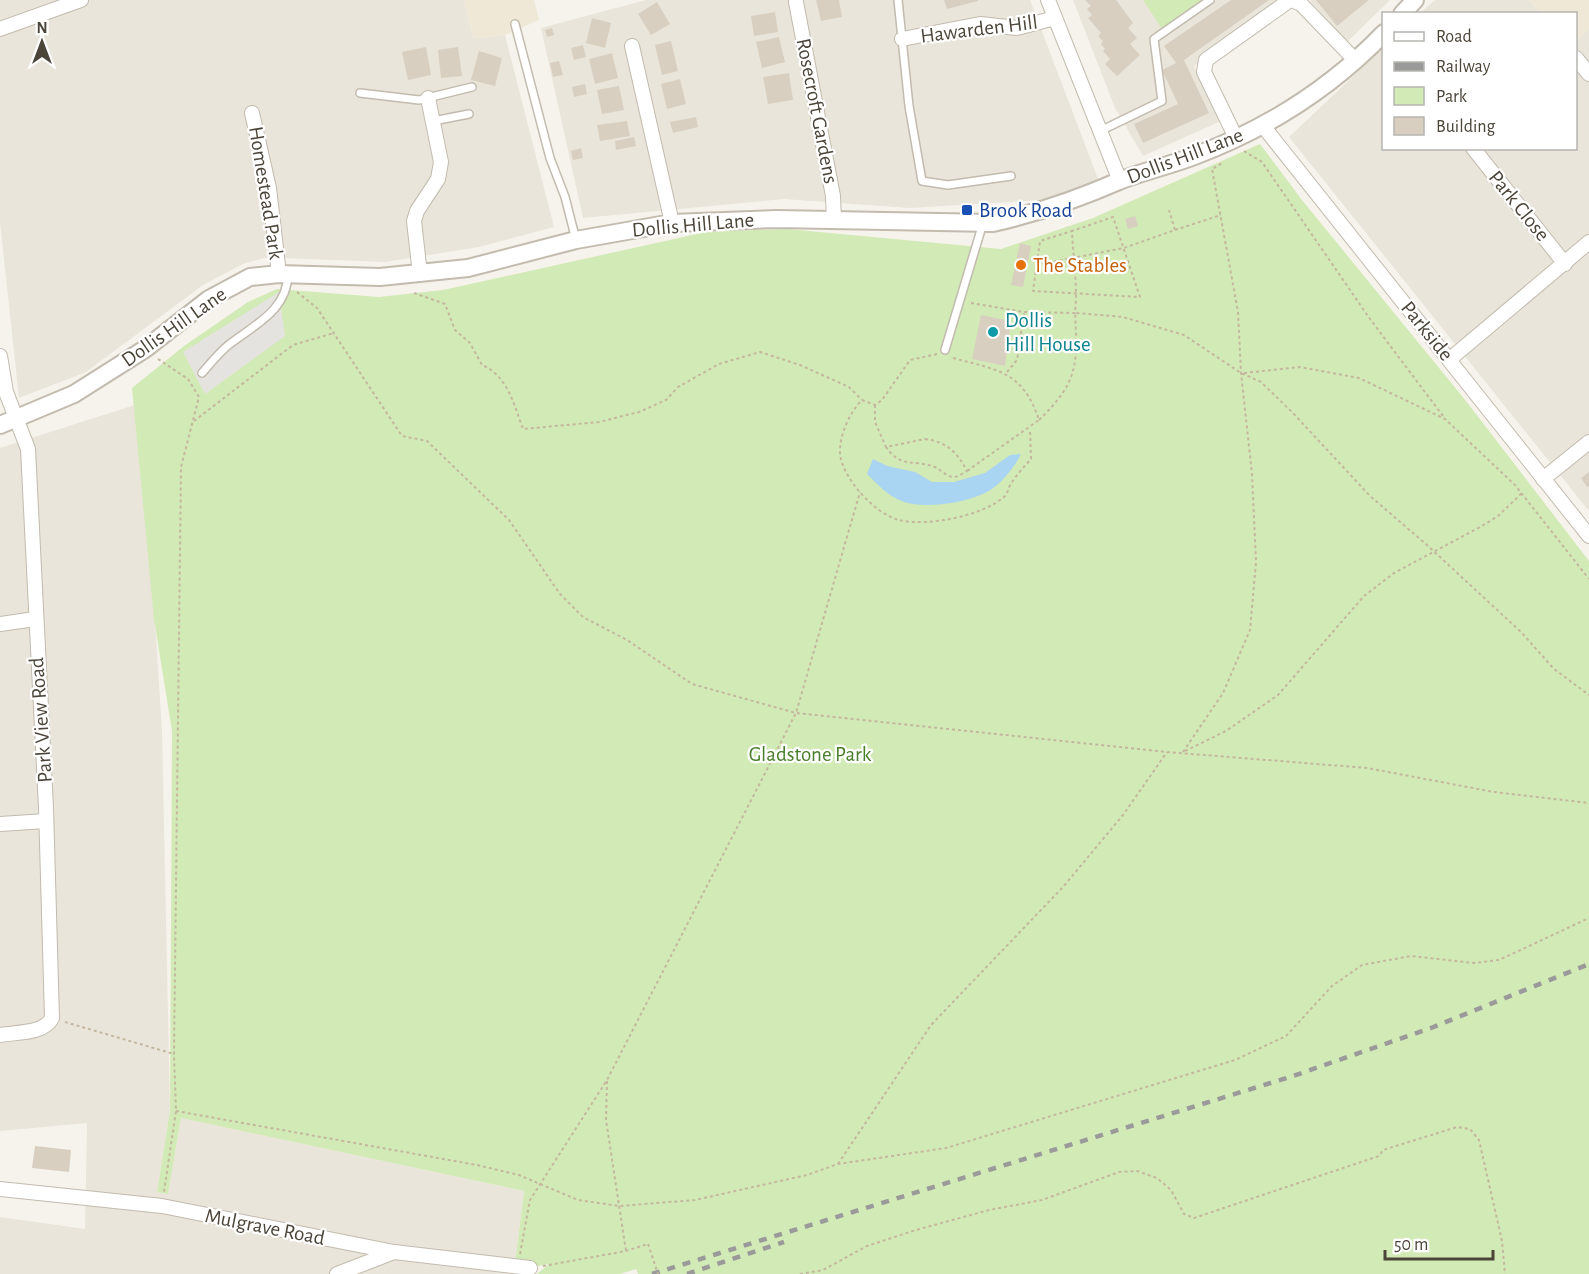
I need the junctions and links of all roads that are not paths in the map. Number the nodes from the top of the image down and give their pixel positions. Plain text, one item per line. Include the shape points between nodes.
1 (81, 0) edge
2 (898, 0) edge
3 (1048, 0) edge
4 (1210, 0) edge
5 (1291, 0) edge
6 (1416, 0) edge
7 (796, 2) dead end
8 (1404, 12) edge
9 (1055, 18) junction
10 (515, 24) dead end
11 (0, 29) edge
12 (1382, 34) edge
13 (902, 39) junction
14 (632, 46) dead end
15 (1577, 60) edge
16 (1356, 62) junction
17 (1589, 74) edge
18 (472, 87) dead end
19 (360, 93) dead end
20 (428, 98) junction
21 (252, 113) dead end
22 (469, 114) dead end
23 (433, 121) junction
24 (1263, 126) junction
25 (1100, 131) junction
26 (1238, 147) junction
27 (1475, 150) edge
28 (1011, 176) dead end
29 (1120, 181) junction
30 (834, 220) junction
31 (672, 223) junction
32 (983, 223) junction
33 (576, 240) junction
34 (1589, 242) edge
35 (1565, 264) junction
36 (420, 273) junction
37 (284, 274) junction
38 (945, 350) road end
39 (0, 356) edge
40 (1450, 359) junction
41 (202, 373) dead end
42 (16, 418) junction
43 (0, 425) edge
44 (1589, 442) edge
45 (1544, 479) junction
46 (1589, 536) edge
47 (35, 619) junction
48 (0, 624) edge
49 (46, 821) junction
50 (0, 824) edge
51 (0, 1035) edge
52 (0, 1190) edge
53 (394, 1252) junction
54 (524, 1268) road end
55 (337, 1274) edge

1 - 11 street
2 - 13 lane, Hawarden Hill
3 - 9 street
4 - 25 lane via 1154,39 1162,101
5 - 16 street via 1302,4
5 - 26 street via 1206,60 1204,72
6 - 8 street
7 - 30 street, Rosecroft Gardens via 833,196
9 - 13 street, Hawarden Hill via 1017,28 980,24
9 - 25 street
10 - 33 lane
12 - 16 street, Dollis Hill Lane
13 - 28 lane, Hawarden Hill via 922,181 948,185
14 - 31 street
15 - 17 street
16 - 24 street, Dollis Hill Lane
18 - 20 lane
19 - 20 lane
20 - 23 street
21 - 37 street, Homestead Park
22 - 23 lane
23 - 36 street via 441,171 414,222
24 - 26 street, Dollis Hill Lane
24 - 40 street, Parkside
25 - 29 street
26 - 29 street, Dollis Hill Lane via 1198,155
27 - 35 street, Park Close
29 - 32 street, Dollis Hill Lane via 1053,207
30 - 31 street, Dollis Hill Lane
30 - 32 street, Dollis Hill Lane
31 - 33 street, Dollis Hill Lane
32 - 38 lane
33 - 36 street, Dollis Hill Lane via 468,268
34 - 35 street
35 - 40 street
36 - 37 street, Dollis Hill Lane via 380,277
37 - 41 lane via 285,292 272,315 229,344
37 - 42 street, Dollis Hill Lane via 250,277 209,299 145,349 74,394
39 - 42 street, Park View Road via 6,392
40 - 45 street, Parkside
42 - 43 street, Dollis Hill Lane
42 - 47 street, Park View Road via 28,449
44 - 45 street
45 - 46 street, Parkside
47 - 48 street
47 - 49 street, Park View Road
49 - 50 street
49 - 51 street, Park View Road via 50,1021 40,1029
52 - 53 street, Mulgrave Road via 162,1206
53 - 54 street, Mulgrave Road
53 - 55 street

